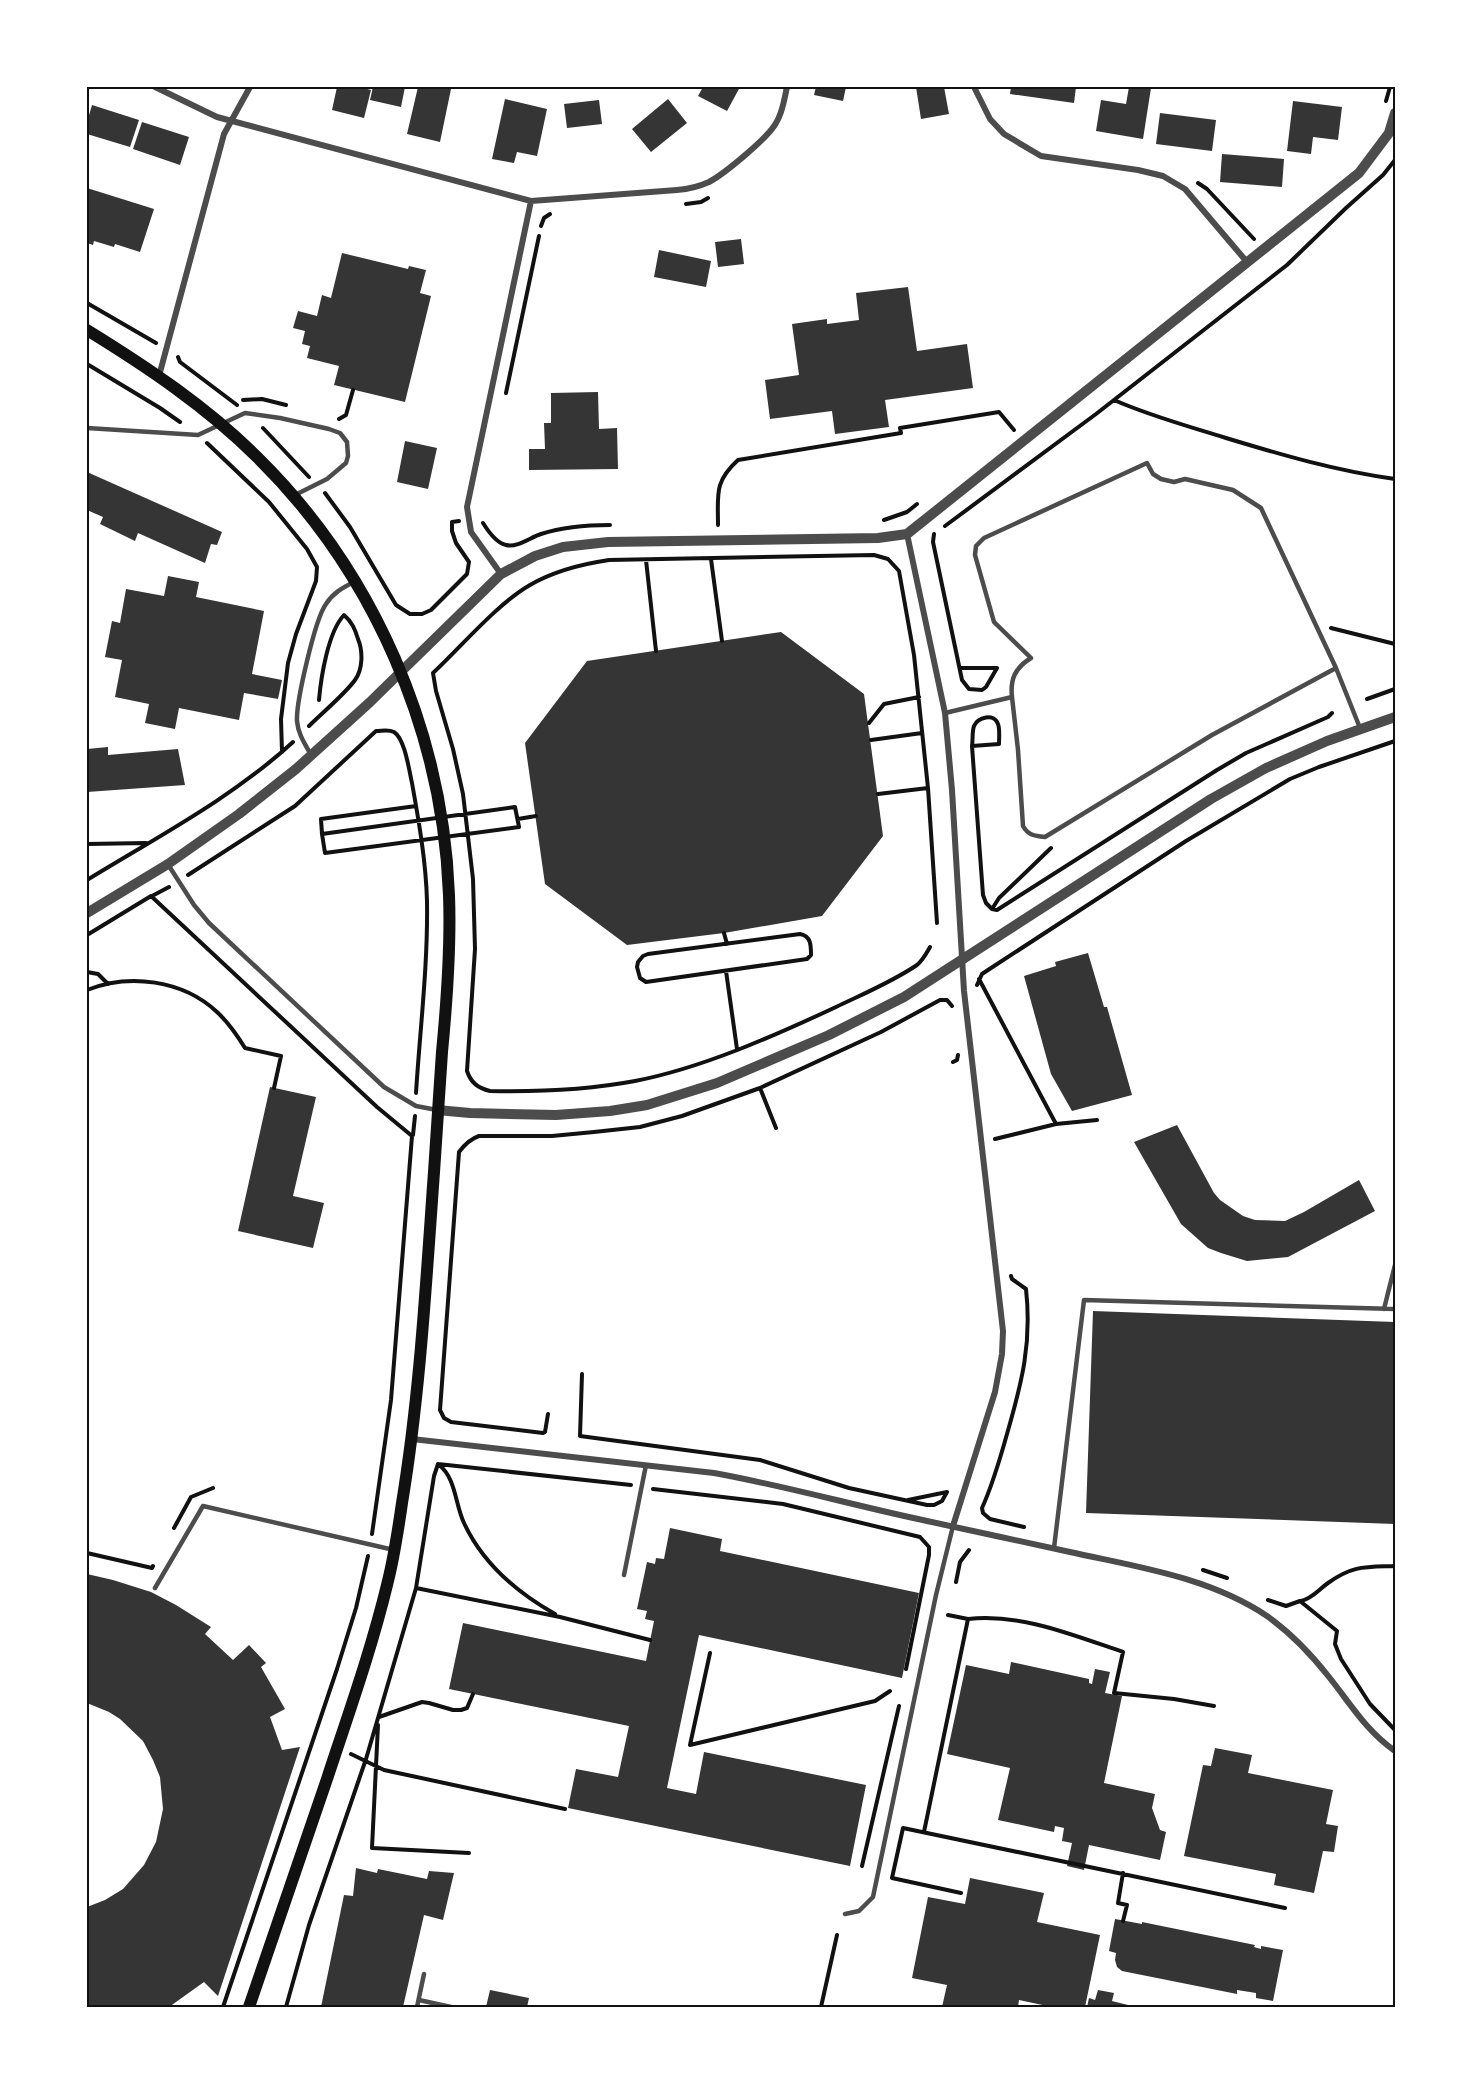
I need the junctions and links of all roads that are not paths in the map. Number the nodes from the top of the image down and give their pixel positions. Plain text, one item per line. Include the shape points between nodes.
1 (155, 87) edge
2 (250, 87) edge
3 (786, 87) edge
4 (974, 87) edge
5 (1395, 113) edge
6 (231, 120) junction
7 (531, 201) junction
8 (1248, 263) junction
9 (87, 330) edge
10 (159, 376) junction
11 (221, 424) junction
12 (87, 429) edge
13 (293, 496) junction
14 (907, 534) junction
15 (501, 574) junction
16 (355, 581) junction
17 (1336, 668) junction
18 (401, 674) junction
19 (1012, 697) junction
20 (945, 713) junction
21 (1395, 717) edge
22 (1360, 728) junction
23 (311, 755) junction
24 (168, 864) junction
25 (87, 913) edge
26 (963, 960) junction
27 (437, 1110) junction
28 (1395, 1265) edge
29 (1384, 1309) junction
30 (1395, 1309) edge
31 (412, 1439) junction
32 (646, 1465) junction
33 (953, 1526) junction
34 (1054, 1548) junction
35 (394, 1550) junction
36 (624, 1575) dead end
37 (155, 1588) dead end
38 (1395, 1751) edge
39 (845, 1914) dead end
40 (424, 1974) dead end
41 (419, 2000) junction
42 (249, 2007) edge
43 (417, 2007) edge
44 (452, 2007) edge

1 - 6 street
2 - 6 street
3 - 7 street via 775,126 711,180 694,188
4 - 8 street via 997,127 1041,156 1138,170 1163,176 1185,189
5 - 8 street via 1389,134 1359,173
6 - 7 street
6 - 10 street
7 - 15 street via 466,507 471,532
8 - 14 street
9 - 10 main road
10 - 11 main road
11 - 12 lane via 198,435
11 - 13 main road
11 - 13 lane via 245,413 340,433 347,442 346,463 327,479
13 - 16 main road
14 - 15 street via 856,539 608,542 551,549
14 - 20 street
15 - 18 street
16 - 18 main road
16 - 23 lane via 335,592 316,626 297,720
17 - 19 lane via 1212,735 1045,837 1033,836 1023,826
17 - 19 lane via 1261,508 1233,490 1185,479 1161,479 1147,463 984,538 976,546 975,555 994,622 1031,658 1014,674
17 - 22 lane
18 - 23 street
18 - 27 main road via 432,768 447,860 450,959
19 - 20 lane
20 - 26 street
21 - 22 street
22 - 26 street via 1266,768 1211,799
23 - 24 street via 239,814
24 - 25 street
24 - 27 lane via 209,923 384,1087 416,1106
26 - 27 street via 904,997 830,1035 717,1083 647,1105 556,1115
26 - 33 street via 1003,1331 995,1392
27 - 31 main road
28 - 29 lane
29 - 30 lane
29 - 34 lane via 1084,1300
31 - 32 street
31 - 35 main road
32 - 33 street via 760,1481
32 - 36 lane
33 - 34 street
33 - 39 lane via 873,1897 860,1911
34 - 38 street via 1211,1587 1268,1617 1296,1640 1361,1720
35 - 37 lane via 203,1506
35 - 42 main road via 367,1660
40 - 41 lane
41 - 43 lane
41 - 44 lane

